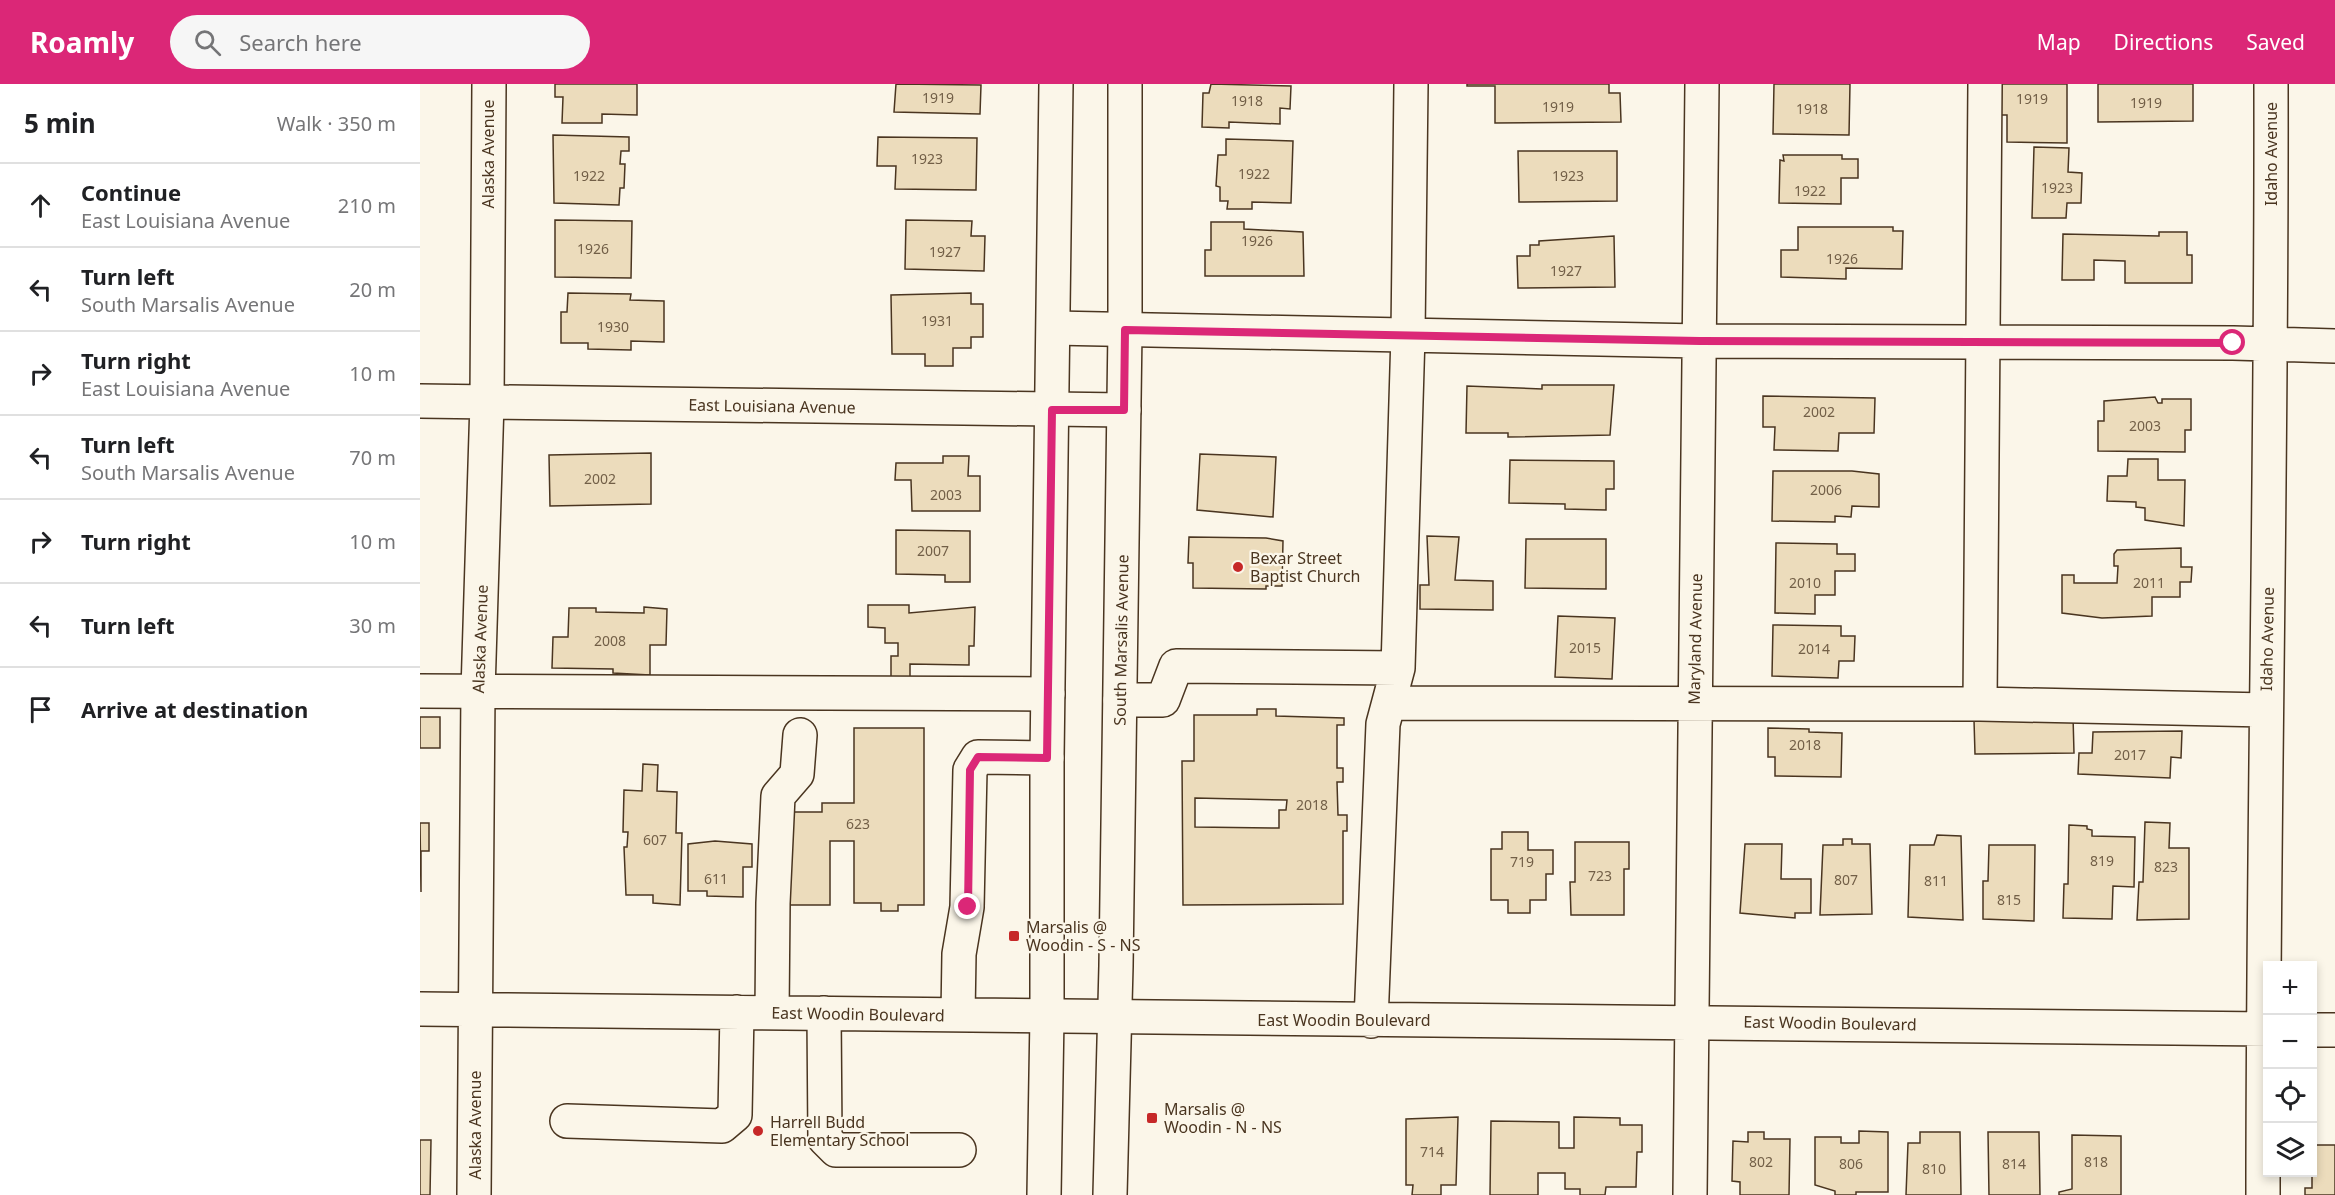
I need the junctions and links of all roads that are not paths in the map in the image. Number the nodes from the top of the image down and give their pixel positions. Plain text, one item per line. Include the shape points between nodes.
1 (489, 84) edge
2 (1056, 84) edge
3 (1125, 84) edge
4 (1411, 84) edge
5 (1702, 84) edge
6 (1985, 84) edge
7 (2271, 84) edge
8 (1054, 328) junction
9 (1125, 330) junction
10 (1408, 335) junction
11 (1700, 341) junction
12 (1983, 342) junction
13 (2271, 344) junction
14 (2335, 346) edge
15 (420, 401) edge
16 (487, 402) junction
17 (1052, 410) junction
18 (1124, 410) junction
19 (1398, 668) junction
20 (420, 690) edge
21 (478, 691) junction
22 (1048, 694) junction
23 (1120, 700) junction
24 (1389, 703) junction
25 (1694, 704) junction
26 (1980, 704) junction
27 (2266, 710) junction
28 (800, 735) dead end
29 (1047, 758) junction
30 (420, 1009) edge
31 (475, 1010) junction
32 (737, 1012) junction
33 (772, 1013) junction
34 (824, 1013) junction
35 (958, 1015) junction
36 (2265, 1015) edge
37 (1047, 1016) junction
38 (1115, 1017) junction
39 (1371, 1021) junction
40 (1690, 1022) junction
41 (2263, 1029) edge
42 (2317, 1030) edge
43 (2335, 1030) edge
44 (2265, 1069) edge
45 (567, 1121) dead end
46 (959, 1150) dead end
47 (474, 1195) edge
48 (1044, 1195) edge
49 (1110, 1195) edge
50 (1690, 1195) edge
51 (2263, 1195) edge

1 - 16 street, Alaska Avenue
2 - 8 street
3 - 9 street, South Marsalis Avenue
4 - 10 street
5 - 11 street, Maryland Avenue
6 - 12 street
7 - 13 street, Idaho Avenue
8 - 9 street
8 - 17 street
9 - 10 street
9 - 18 street, South Marsalis Avenue
10 - 11 street
10 - 19 street
11 - 12 street
11 - 25 street, Maryland Avenue
12 - 13 street
12 - 26 street
13 - 14 street
13 - 27 street, Idaho Avenue
15 - 16 street, East Louisiana Avenue
16 - 17 street, East Louisiana Avenue
16 - 21 street, Alaska Avenue
17 - 18 street, East Louisiana Avenue
17 - 22 street
18 - 23 street, South Marsalis Avenue
19 - 23 street via 1176,666 1163,700
19 - 24 street
20 - 21 street
21 - 22 street
21 - 31 street, Alaska Avenue
22 - 29 street
23 - 38 street, South Marsalis Avenue
24 - 25 street
24 - 39 street via 1383,724
25 - 26 street
25 - 40 street, Maryland Avenue
26 - 27 street
27 - 36 street, Idaho Avenue
28 - 33 street via 797,774 778,796
29 - 35 street via 978,757 970,770 968,907 959,954
29 - 37 street
30 - 31 street, East Woodin Boulevard
31 - 32 street, East Woodin Boulevard
31 - 47 street, Alaska Avenue
32 - 33 street, East Woodin Boulevard
32 - 45 street via 735,1115 722,1126
33 - 34 street, East Woodin Boulevard
34 - 35 street, East Woodin Boulevard
34 - 46 street via 825,1139 836,1150
35 - 37 street, East Woodin Boulevard
37 - 38 street, East Woodin Boulevard
37 - 48 street
38 - 39 street, East Woodin Boulevard
38 - 49 street, South Marsalis Avenue
39 - 40 street, East Woodin Boulevard
40 - 41 street, East Woodin Boulevard
40 - 50 street, Maryland Avenue
42 - 43 street
44 - 51 street, Idaho Avenue

